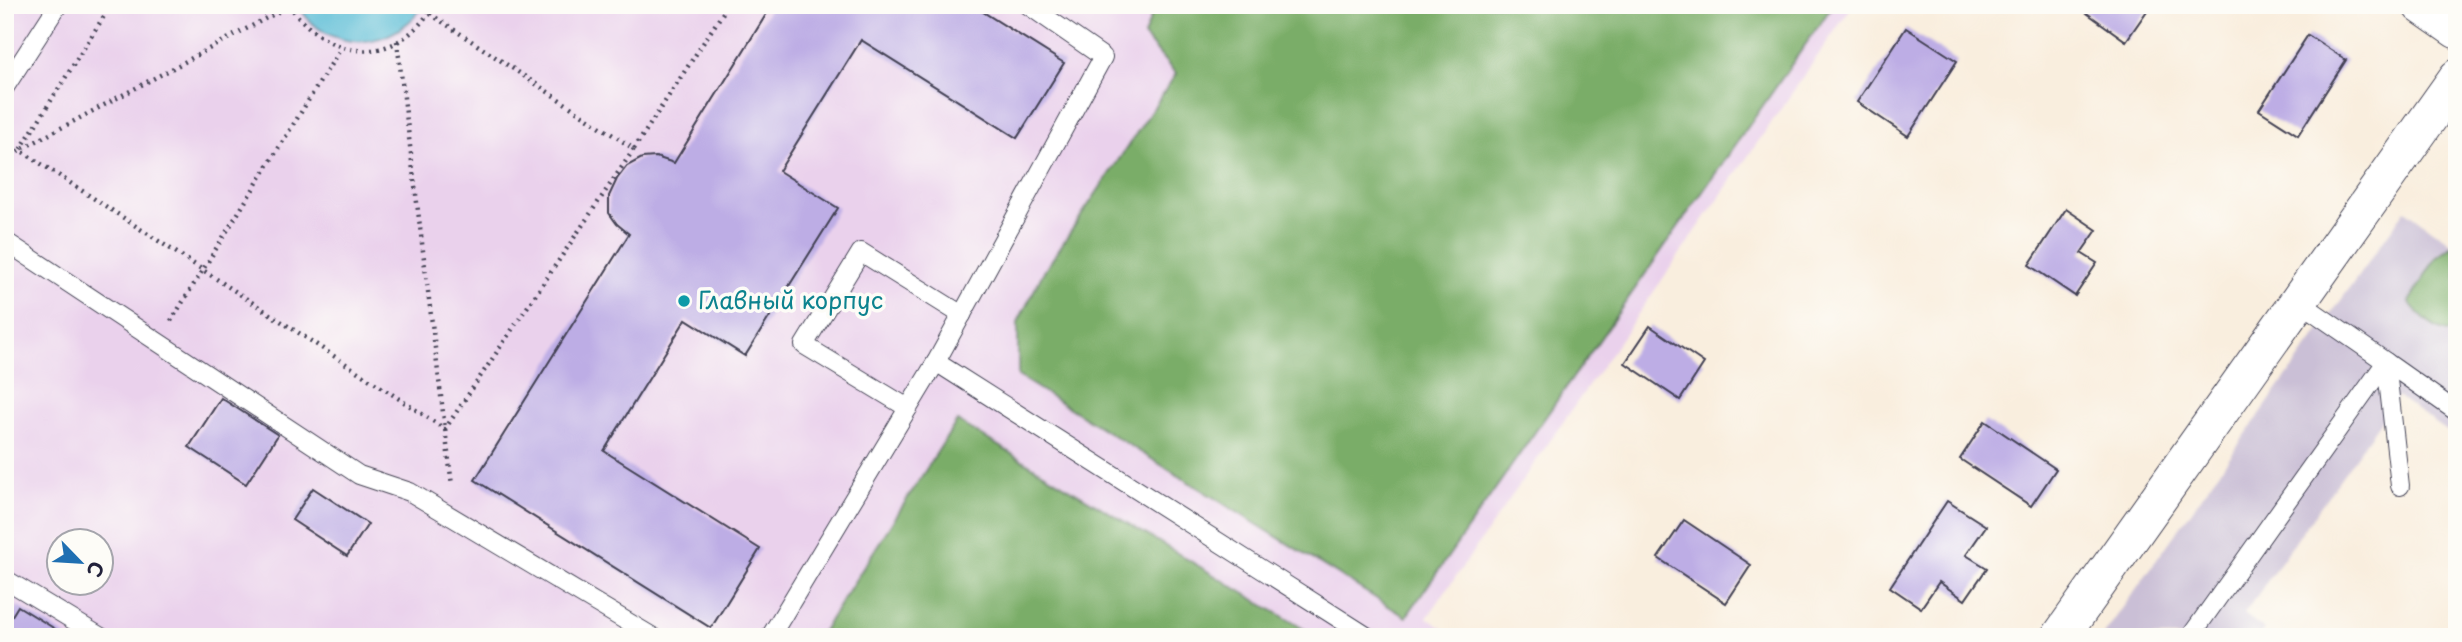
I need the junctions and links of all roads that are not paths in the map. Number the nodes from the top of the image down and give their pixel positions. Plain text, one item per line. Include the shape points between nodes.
1 (58, 5) edge
2 (1028, 5) edge
3 (2421, 5) edge
4 (2457, 30) edge
5 (2457, 78) edge
6 (5, 87) edge
7 (5, 241) edge
8 (2298, 301) junction
9 (962, 315) junction
10 (936, 362) junction
11 (2386, 362) junction
12 (908, 408) junction
13 (2457, 412) edge
14 (2400, 486) dead end
15 (5, 579) edge
16 (101, 637) edge
17 (653, 637) edge
18 (770, 637) edge
19 (1368, 637) edge
20 (2060, 637) edge
21 (2190, 637) edge

1 - 6 lane
2 - 9 lane via 1102,57
3 - 4 street
5 - 8 street
7 - 17 lane via 359,475 410,492
8 - 11 lane
8 - 20 street
9 - 10 lane
9 - 12 lane via 861,252 804,345
10 - 12 lane
10 - 19 lane
11 - 13 lane
11 - 14 lane
11 - 21 lane
12 - 18 lane
15 - 16 lane

